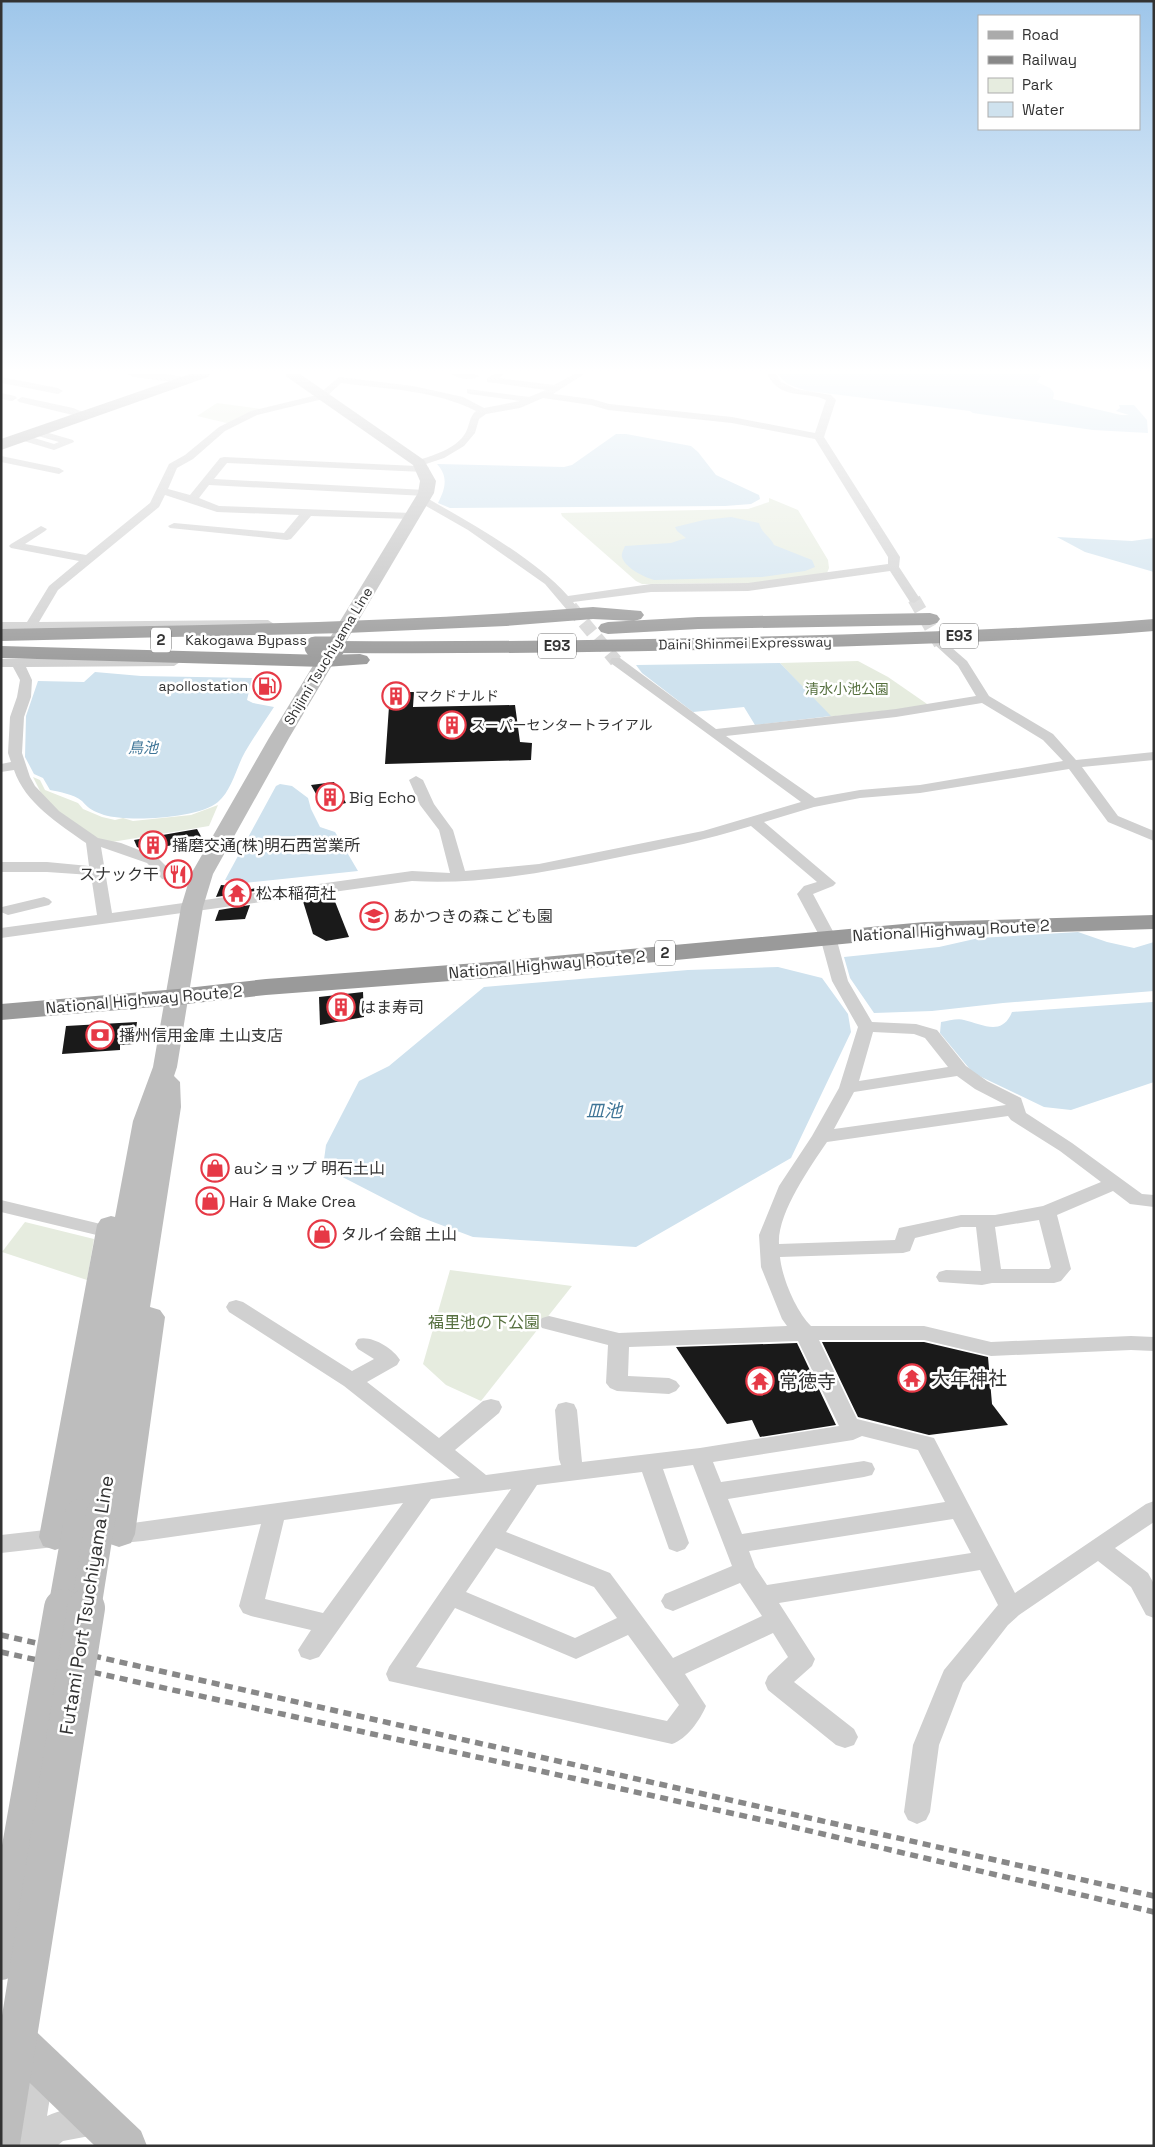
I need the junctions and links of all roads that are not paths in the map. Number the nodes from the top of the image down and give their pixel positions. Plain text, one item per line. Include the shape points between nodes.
1 (47, 474) edge
2 (170, 474) edge
3 (213, 474) edge
4 (358, 474) edge
5 (415, 474) edge
6 (430, 474) edge
7 (842, 474) edge
8 (39, 478) dead end
9 (423, 481) junction
10 (206, 482) junction
11 (364, 490) junction
12 (162, 491) junction
13 (199, 495) junction
14 (307, 513) junction
15 (348, 514) junction
16 (412, 516) junction
17 (174, 526) dead end
18 (41, 529) dead end
19 (23, 557) dead end
20 (88, 559) junction
21 (78, 567) junction
22 (892, 567) junction
23 (914, 599) tunnel mouth
24 (1154, 616) edge
25 (1154, 624) edge
26 (31, 625) junction
27 (1, 626) edge
28 (1, 635) edge
29 (1, 640) edge
30 (336, 643) junction
31 (940, 644) tunnel mouth
32 (706, 645) junction
33 (1, 647) edge
34 (1, 652) edge
35 (616, 661) tunnel mouth
36 (1, 663) edge
37 (18, 663) junction
38 (984, 700) junction
39 (713, 733) junction
40 (1154, 756) edge
41 (1073, 764) junction
42 (18, 765) junction
43 (1, 768) edge
44 (416, 780) dead end
45 (812, 803) junction
46 (753, 820) junction
47 (1154, 837) edge
48 (93, 841) junction
49 (1, 868) edge
50 (96, 871) junction
51 (459, 877) junction
52 (200, 881) junction
53 (44, 902) dead end
54 (192, 907) junction
55 (105, 917) junction
56 (1154, 922) edge
57 (3, 932) edge
58 (828, 937) junction
59 (178, 997) junction
60 (1, 1012) edge
61 (866, 1027) junction
62 (960, 1070) junction
63 (848, 1088) junction
64 (1016, 1109) junction
65 (157, 1114) junction
66 (821, 1137) junction
67 (1116, 1183) junction
68 (1154, 1201) edge
69 (1, 1206) edge
70 (1048, 1212) junction
71 (985, 1221) junction
72 (109, 1232) junction
73 (770, 1250) junction
74 (992, 1276) junction
75 (946, 1277) dead end
76 (236, 1307) dead end
77 (549, 1323) dead end
78 (805, 1333) junction
79 (619, 1340) junction
80 (366, 1344) dead end
81 (1154, 1344) edge
82 (351, 1381) junction
83 (669, 1386) dead end
84 (491, 1407) dead end
85 (566, 1410) dead end
86 (850, 1425) junction
87 (440, 1450) junction
88 (700, 1456) junction
89 (650, 1462) junction
90 (864, 1469) dead end
91 (575, 1472) junction
92 (530, 1478) junction
93 (483, 1484) junction
94 (424, 1491) junction
95 (714, 1492) junction
96 (959, 1509) junction
97 (1154, 1510) edge
98 (275, 1512) junction
99 (89, 1525) junction
100 (491, 1536) junction
101 (677, 1543) dead end
102 (1, 1544) edge
103 (735, 1544) junction
104 (1098, 1548) junction
105 (986, 1560) junction
106 (745, 1571) junction
107 (451, 1596) junction
108 (762, 1596) junction
109 (673, 1601) dead end
110 (1011, 1608) junction
111 (1154, 1608) edge
112 (777, 1620) junction
113 (632, 1622) junction
114 (328, 1624) junction
115 (310, 1650) dead end
116 (668, 1671) junction
117 (845, 1737) dead end
118 (916, 1812) dead end
119 (1, 1961) edge
120 (1, 2027) edge
121 (40, 2063) junction
122 (112, 2132) edge
123 (1, 2143) edge
124 (27, 2146) edge
125 (32, 2146) edge

1 - 8 street
2 - 12 street
3 - 10 street
4 - 9 street
5 - 9 main road
6 - 9 street
7 - 22 street via 894,557
9 - 11 street
9 - 16 main road, Shijimi Tsuchiyama Line
9 - 22 street via 472,528 549,582 568,603 651,588 748,587
10 - 11 street
10 - 13 street
11 - 15 street
12 - 13 street
12 - 20 street via 155,505
13 - 14 street via 217,509
14 - 15 street
14 - 17 street via 288,537
15 - 16 street
16 - 30 main road, Shijimi Tsuchiyama Line
18 - 20 street via 15,546
19 - 21 street
20 - 21 street
21 - 26 street via 53,588
22 - 23 street
24 - 30 highway, Daini Shinmei Expressway / E93 via 698,623
25 - 32 highway, Daini Shinmei Expressway / E93 via 1033,633
26 - 27 street
26 - 30 street via 281,624
28 - 30 highway
29 - 30 highway, Kakogawa Bypass / 2
30 - 32 highway, Daini Shinmei Expressway / E93
30 - 32 highway via 627,654
30 - 33 highway, Kakogawa Bypass / 2
30 - 34 highway
30 - 37 street
30 - 52 main road, Shijimi Tsuchiyama Line
31 - 38 street via 963,664
35 - 39 street
36 - 37 street
37 - 42 street via 26,680 17,717 15,753
38 - 39 street
38 - 41 street via 1048,738
39 - 45 street
40 - 41 street
41 - 45 street
41 - 47 street via 1114,819
42 - 43 street
42 - 48 street via 30,788 54,814
44 - 51 street via 427,805 446,830
45 - 46 street
46 - 51 street via 706,835 597,858 539,869
46 - 58 street via 828,883 809,889 805,894
48 - 50 street
48 - 52 street via 152,860 167,876
49 - 50 street
50 - 55 street
51 - 54 street via 412,876
52 - 54 main road, Shijimi Tsuchiyama Line
53 - 57 street via 9,903
54 - 55 street
54 - 59 main road, Shijimi Tsuchiyama Line
55 - 57 street
56 - 58 highway, National Highway Route 2 / 2 via 926,929
58 - 59 highway, National Highway Route 2 / 2
58 - 61 street via 840,981
59 - 60 highway, National Highway Route 2 / 2
59 - 65 main road, Futami Port Tsuchiyama Line
61 - 62 street via 916,1029 930,1034
61 - 63 street
62 - 63 street
62 - 64 street via 1015,1102
63 - 66 street
64 - 66 street
64 - 67 street via 1017,1116
65 - 72 main road via 128,1151
65 - 99 main road, Futami Port Tsuchiyama Line via 139,1155
65 - 99 main road via 173,1139 172,1164
66 - 73 street via 788,1186 769,1235
67 - 68 street via 1138,1200
67 - 70 street
69 - 72 street
70 - 71 street
70 - 74 street via 1061,1269 1054,1276
71 - 73 street via 962,1221 906,1233 903,1246
71 - 74 street
72 - 99 main road
73 - 78 street via 771,1267 792,1319
74 - 75 street
76 - 82 street
77 - 79 street
78 - 79 street
78 - 81 street via 924,1333 991,1349
78 - 86 street
79 - 83 street via 617,1383
80 - 82 street via 390,1360
82 - 87 street
84 - 87 street
85 - 91 street via 570,1459
86 - 88 street via 853,1432
86 - 96 street via 926,1444
87 - 93 street
88 - 89 street
88 - 95 street
89 - 91 street
89 - 101 street
90 - 95 street
91 - 92 street
92 - 93 street
92 - 100 street
93 - 94 street
94 - 98 street
94 - 114 street
95 - 103 street
96 - 103 street
96 - 105 street
97 - 104 street
98 - 99 street
98 - 114 street via 251,1606
99 - 102 street
99 - 119 main road, Futami Port Tsuchiyama Line, bridge
99 - 123 main road, Futami Port Tsuchiyama Line, bridge
100 - 107 street
100 - 113 street via 602,1580
103 - 106 street
104 - 110 street
104 - 111 street via 1140,1580
105 - 108 street
105 - 110 street
106 - 108 street
106 - 109 street
107 - 113 street via 576,1649
107 - 116 street via 398,1674 672,1733 694,1706
108 - 112 street
110 - 118 street via 953,1677 926,1745
112 - 116 street
112 - 117 street via 803,1659 777,1683
113 - 116 street
114 - 115 street
120 - 121 main road
121 - 122 main road
121 - 124 street
122 - 125 street via 57,2127

